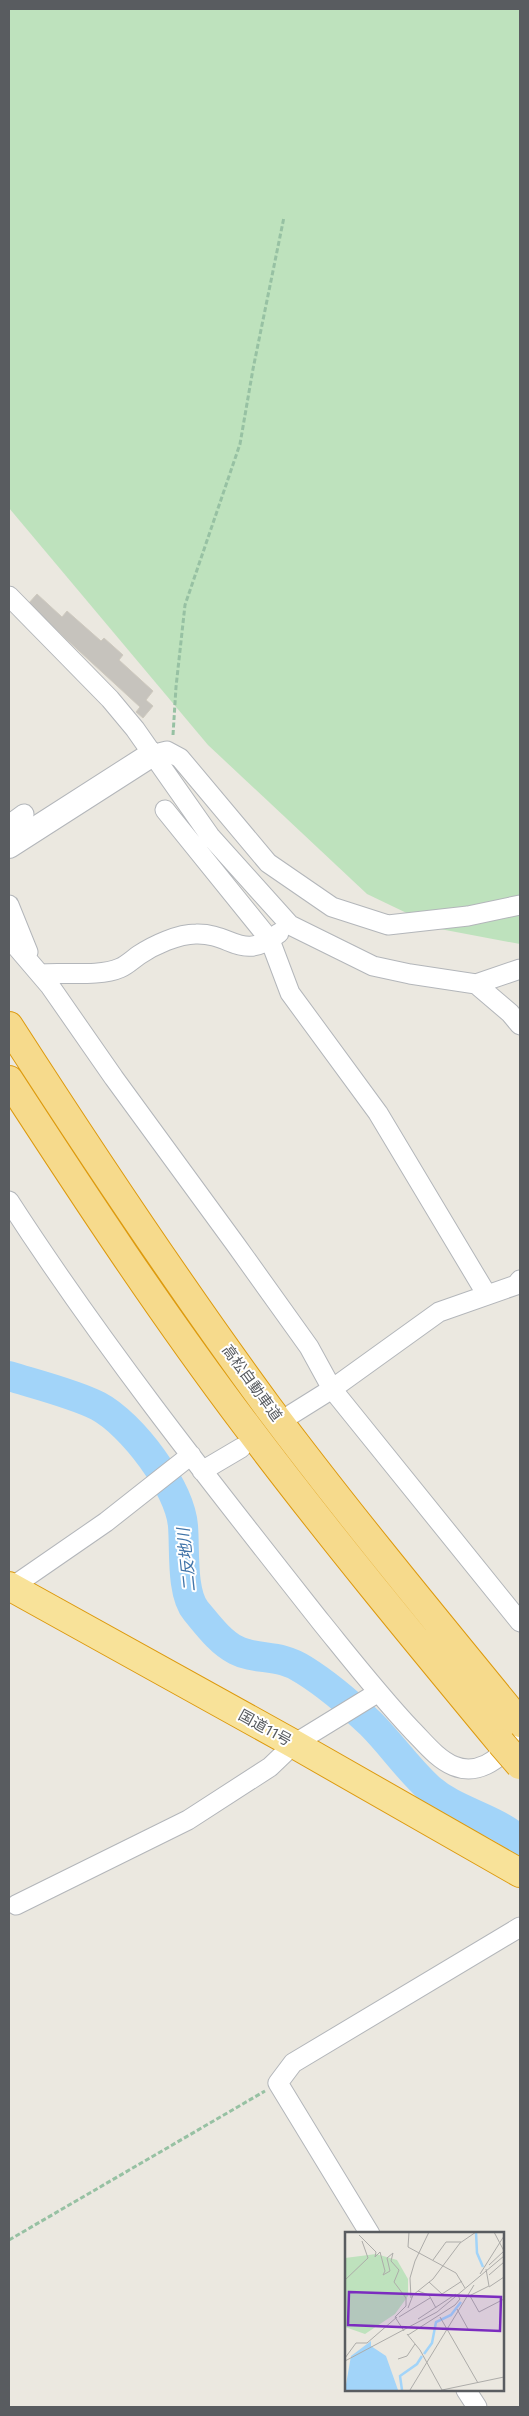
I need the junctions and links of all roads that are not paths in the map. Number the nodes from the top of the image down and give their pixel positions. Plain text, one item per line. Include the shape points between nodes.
1 (9, 596) edge
2 (162, 754) junction
3 (165, 810) dead end
4 (24, 814) dead end
5 (9, 825) edge
6 (9, 846) edge
7 (9, 905) edge
8 (520, 905) edge
9 (290, 925) junction
10 (9, 938) edge
11 (270, 940) junction
12 (520, 969) edge
13 (37, 971) junction
14 (476, 984) junction
15 (520, 1025) edge
16 (9, 1026) edge
17 (9, 1080) edge
18 (9, 1201) edge
19 (520, 1280) edge
20 (487, 1295) junction
21 (332, 1389) junction
22 (292, 1414) dead end
23 (241, 1448) dead end
24 (191, 1455) junction
25 (202, 1471) junction
26 (9, 1588) edge
27 (520, 1621) edge
28 (377, 1693) junction
29 (520, 1723) edge
30 (511, 1741) edge
31 (294, 1744) junction
32 (520, 1765) edge
33 (520, 1873) edge
34 (16, 1905) dead end
35 (520, 1927) edge
36 (369, 2232) edge
37 (467, 2391) edge
38 (477, 2407) edge

1 - 2 street via 110,699 134,729
2 - 6 street
2 - 8 street via 180,758 268,863 332,907 388,925 468,916
2 - 9 street via 210,836
3 - 11 street
4 - 5 street
7 - 13 street
9 - 11 street
9 - 14 street via 373,966
10 - 13 street
11 - 13 street via 253,947 195,934 160,944 121,968 110,971
11 - 20 street via 290,993 378,1113
12 - 14 street
13 - 21 street via 309,1347
14 - 15 street
16 - 29 highway, 高松自動車道 via 118,1194 268,1406 387,1561
17 - 30 highway, 高松自動車道 via 95,1212 245,1424 364,1578
18 - 24 street via 109,1348
19 - 20 street via 516,1285
20 - 21 street via 439,1312
21 - 22 street
21 - 27 street
23 - 25 street
24 - 25 street
24 - 26 street via 106,1522
25 - 28 street
26 - 31 highway, 国道11号
28 - 30 street via 432,1750 454,1766 475,1769 490,1764
28 - 31 street
30 - 32 highway, 高松自動車道, bridge
31 - 33 highway, 国道11号
31 - 34 street via 270,1767 188,1820
35 - 36 street via 293,2063 278,2083
37 - 38 street

